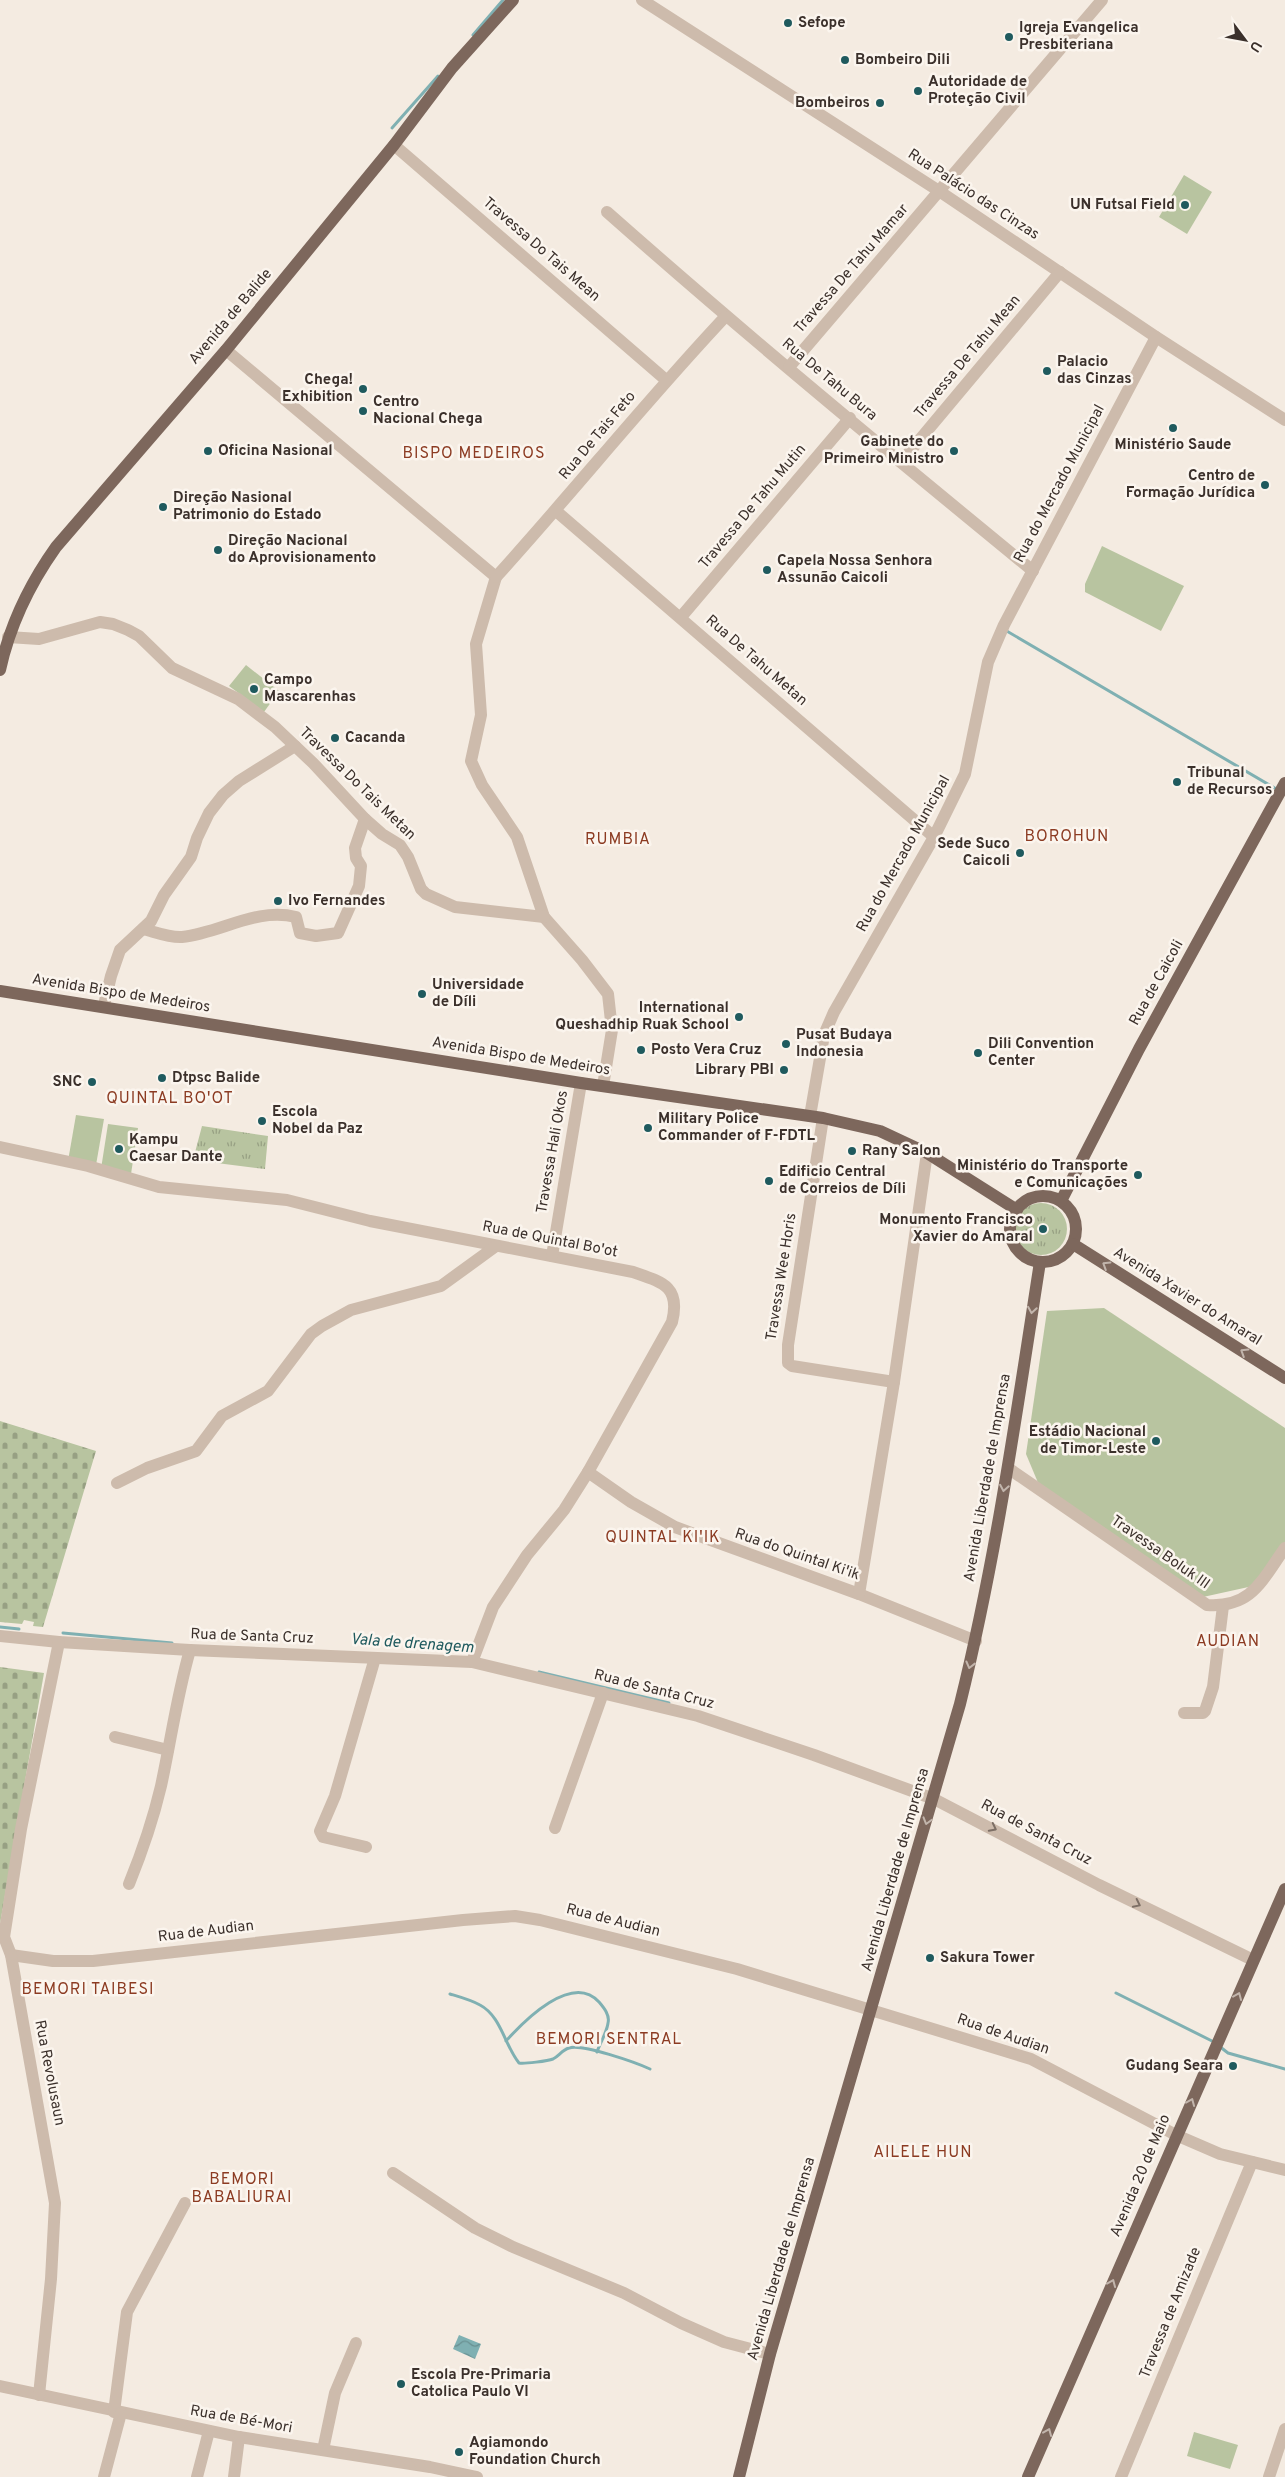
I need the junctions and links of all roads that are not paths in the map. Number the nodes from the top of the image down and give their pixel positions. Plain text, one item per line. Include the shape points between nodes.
1 (513, 0) edge
2 (642, 0) edge
3 (1102, 0) edge
4 (394, 144) junction
5 (939, 191) junction
6 (607, 212) dead end
7 (1060, 272) junction
8 (726, 316) junction
9 (1156, 337) junction
10 (226, 350) junction
11 (789, 367) junction
12 (666, 380) junction
13 (850, 418) junction
14 (1285, 420) edge
15 (901, 462) junction
16 (556, 511) junction
17 (1033, 571) junction
18 (496, 577) junction
19 (681, 617) junction
20 (4, 643) edge
21 (0, 670) edge
22 (295, 746) junction
23 (1285, 784) edge
24 (365, 819) junction
25 (934, 837) junction
26 (544, 917) junction
27 (144, 929) junction
28 (0, 991) edge
29 (105, 1001) dead end
30 (581, 1083) junction
31 (603, 1086) junction
32 (816, 1117) junction
33 (0, 1147) edge
34 (927, 1153) junction
35 (1061, 1201) junction
36 (1017, 1210) junction
37 (1073, 1244) junction
38 (496, 1246) junction
39 (552, 1256) junction
40 (1040, 1262) junction
41 (1285, 1378) edge
42 (894, 1382) junction
43 (1008, 1468) junction
44 (588, 1472) junction
45 (117, 1483) dead end
46 (1285, 1548) edge
47 (859, 1594) junction
48 (1223, 1606) junction
49 (0, 1636) edge
50 (976, 1641) junction
51 (59, 1642) junction
52 (190, 1650) junction
53 (375, 1658) junction
54 (473, 1658) junction
55 (603, 1693) junction
56 (1184, 1713) dead end
57 (115, 1737) dead end
58 (168, 1750) junction
59 (934, 1798) junction
60 (555, 1828) dead end
61 (366, 1847) dead end
62 (129, 1884) dead end
63 (1285, 1889) edge
64 (11, 1955) junction
65 (1253, 1960) junction
66 (871, 2010) junction
67 (1176, 2135) junction
68 (1252, 2162) junction
69 (1285, 2170) edge
70 (393, 2173) dead end
71 (185, 2203) dead end
72 (356, 2343) dead end
73 (770, 2354) junction
74 (0, 2386) edge
75 (39, 2395) junction
76 (117, 2412) junction
77 (1285, 2429) edge
78 (209, 2431) junction
79 (239, 2437) junction
80 (323, 2450) junction
81 (428, 2472) edge
82 (104, 2477) edge
83 (197, 2477) edge
84 (234, 2477) edge
85 (478, 2477) edge
86 (739, 2477) edge
87 (1028, 2477) edge
88 (1122, 2477) edge
89 (1269, 2477) edge

1 - 4 main road, Avenida de Balide via 452,68
2 - 5 street, Rua Palácio das Cinzas
3 - 5 street, Travessa De Tahu Mamar
4 - 10 main road, Avenida de Balide
4 - 12 street, Travessa Do Tais Mean
5 - 7 street, Rua Palácio das Cinzas
5 - 11 street, Travessa De Tahu Mamar
6 - 8 street, Rua De Tahu Bura
7 - 9 street, Rua Palácio das Cinzas
7 - 15 street, Travessa De Tahu Mean
8 - 11 street, Rua De Tahu Bura
8 - 12 street, Rua De Tais Feto
9 - 14 street, Rua Palácio das Cinzas
9 - 17 street, Rua do Mercado Municipal
10 - 18 street
10 - 20 main road, Avenida de Balide via 56,547 38,572
11 - 13 street, Rua De Tahu Bura
12 - 16 street, Rua De Tais Feto
13 - 15 street, Rua De Tahu Bura
13 - 19 street, Travessa De Tahu Mutin
15 - 17 street, Rua De Tahu Bura
16 - 18 street, Rua De Tais Feto
16 - 19 street, Rua De Tahu Metan
17 - 25 street, Rua do Mercado Municipal via 988,662 966,774
18 - 26 street via 476,644 481,715 471,761 482,785 517,837
19 - 25 street, Rua De Tahu Metan
20 - 21 main road, Avenida de Balide
20 - 22 street, Travessa Do Tais Metan via 39,639 100,622 113,624 139,636 172,668 238,699
22 - 24 street, Travessa Do Tais Metan
22 - 27 street via 239,781 223,795 209,813 191,857
23 - 35 main road, Rua de Caicoli via 1139,1049
24 - 26 street, Travessa Do Tais Metan via 400,845 421,888 433,898 455,906
24 - 27 street via 355,848 361,866 359,886 338,933 316,936 300,933 296,917 285,914 251,917 180,937
25 - 32 street, Rua do Mercado Municipal via 824,1035
26 - 31 street via 608,994 612,1030
27 - 29 street via 120,950
28 - 30 main road, Avenida Bispo de Medeiros
30 - 31 main road, Avenida Bispo de Medeiros
30 - 39 street, Travessa Hali Okos
31 - 32 main road, Avenida Bispo de Medeiros
32 - 34 main road, Avenida Bispo de Medeiros via 880,1131
32 - 42 street, Travessa Wee Horis via 788,1362 792,1366
33 - 38 street, Rua de Quintal Bo'ot via 88,1166 159,1187 288,1200 370,1221
34 - 36 main road, Avenida Bispo de Medeiros
34 - 42 street
35 - 36 main road via 1052,1197 1032,1198
35 - 37 main road via 1074,1215
36 - 40 main road via 1010,1228 1012,1238 1022,1254
37 - 40 main road via 1059,1258
41 -> 37 main road, Avenida Xavier do Amaral
38 - 39 street, Rua de Quintal Bo'ot
38 - 45 street via 441,1286 351,1310 322,1326 312,1334 268,1391 222,1416 196,1451 147,1468
39 - 44 street, Rua de Quintal Bo'ot via 633,1272 663,1284 674,1297 672,1322
40 -> 43 main road, Avenida Liberdade de Imprensa
42 - 47 street
43 - 48 street, Travessa Boluk III via 1207,1605
43 -> 50 main road, Avenida Liberdade de Imprensa
44 - 47 street, Rua do Quintal Ki'ik via 674,1528
44 - 54 street, Rua de Quintal Bo'ot via 493,1607
46 - 48 street via 1258,1586 1243,1600
47 - 50 street, Rua do Quintal Ki'ik
48 - 56 street via 1213,1687 1205,1711
49 - 51 street, Rua de Santa Cruz
50 -> 59 main road, Avenida Liberdade de Imprensa
51 - 52 street, Rua de Santa Cruz
51 - 64 street, Rua Revolusaun via 20,1829 4,1937
52 - 53 street, Rua de Santa Cruz
52 - 58 street
53 - 54 street, Rua de Santa Cruz
53 - 61 street via 337,1790 320,1831 323,1837
54 - 55 street, Rua de Santa Cruz
55 - 59 street, Rua de Santa Cruz via 698,1716
55 - 60 street
57 - 58 street
58 - 62 street via 144,1848
59 -> 65 street, Rua de Santa Cruz via 1099,1885
59 -> 66 main road, Avenida Liberdade de Imprensa
63 - 65 main road, Avenida 20 de Maio
64 - 66 street, Rua de Audian via 54,1961 92,1961 515,1916 609,1935 728,1966
64 - 75 street, Rua Revolusaun via 55,2203
67 -> 65 main road, Avenida 20 de Maio
66 - 67 street, Rua de Audian via 1031,2059
66 - 73 main road, Avenida Liberdade de Imprensa
67 - 68 street, Rua de Audian via 1220,2154
87 -> 67 main road, Avenida 20 de Maio
68 - 69 street, Rua de Audian
68 - 88 street, Travessa de Amizade
70 - 73 street via 475,2228 513,2247 624,2292 724,2342
71 - 76 street via 127,2312
72 - 80 street via 335,2393
73 - 86 main road, Avenida Liberdade de Imprensa
74 - 75 street, Rua de Bé-Mori
75 - 76 street, Rua de Bé-Mori
76 - 78 street, Rua de Bé-Mori
76 - 82 street
77 - 89 street
78 - 79 street, Rua de Bé-Mori
78 - 83 street
79 - 80 street, Rua de Bé-Mori
79 - 84 street
80 - 81 street, Rua de Bé-Mori
81 - 85 street, Rua de Bé-Mori

